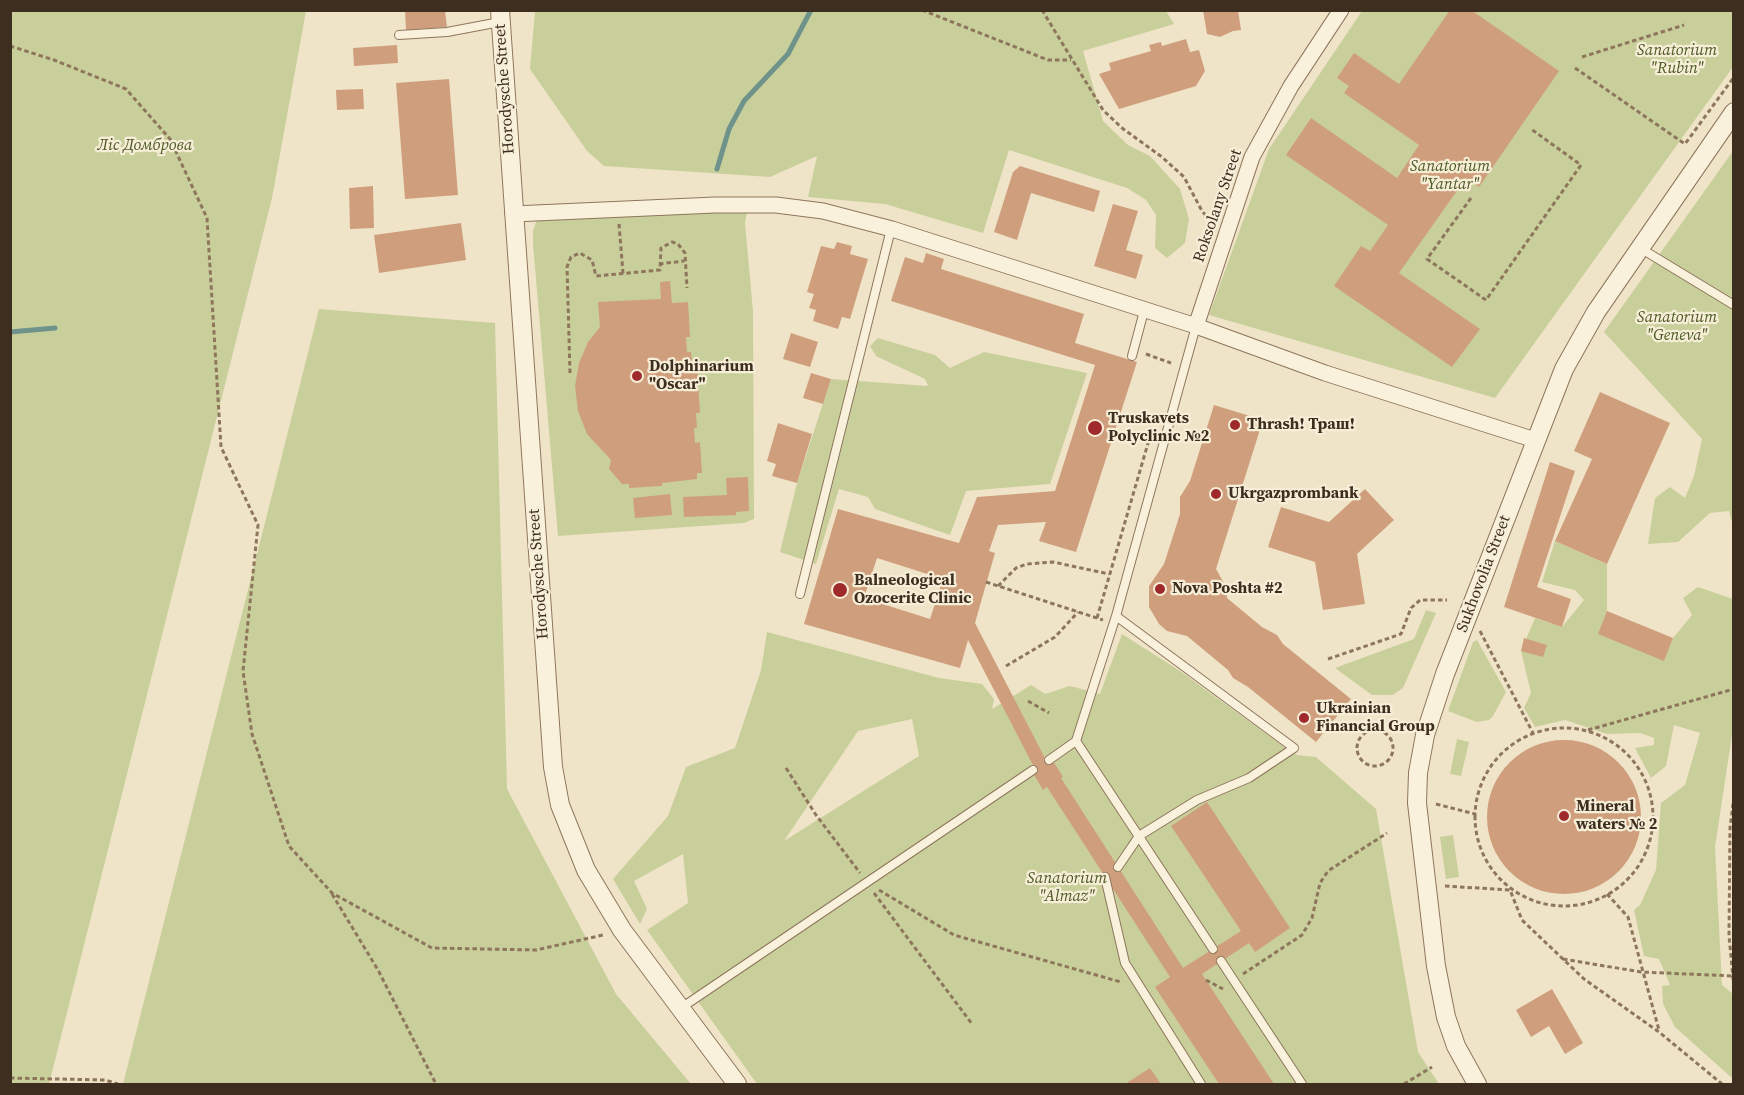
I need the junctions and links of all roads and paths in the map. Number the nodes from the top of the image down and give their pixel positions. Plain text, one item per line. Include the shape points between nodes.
1 (922, 10) edge
2 (1042, 10) edge
3 (1341, 10) edge
4 (500, 16) edge
5 (1684, 25) dead end
6 (399, 35) dead end
7 (10, 46) edge
8 (1582, 57) dead end
9 (1071, 60) junction
10 (1575, 68) dead end
11 (1734, 77) edge
12 (1734, 112) edge
13 (1531, 129) dead end
14 (1471, 198) dead end
15 (618, 209) junction
16 (513, 214) junction
17 (892, 229) junction
18 (1226, 238) junction
19 (1640, 248) junction
20 (685, 261) junction
21 (659, 264) junction
22 (623, 273) junction
23 (687, 288) dead end
24 (1734, 304) edge
25 (1144, 311) junction
26 (1196, 326) junction
27 (1133, 354) joint
28 (1169, 372) dead end
29 (570, 373) dead end
30 (1152, 429) dead end
31 (1535, 440) junction
32 (1110, 574) junction
33 (986, 582) dead end
34 (998, 586) junction
35 (800, 594) dead end
36 (1447, 600) dead end
37 (1078, 612) junction
38 (1097, 618) junction
39 (1115, 620) junction
40 (1476, 624) dead end
41 (1328, 659) dead end
42 (1006, 666) dead end
43 (1734, 689) edge
44 (1028, 701) dead end
45 (1050, 713) dead end
46 (1586, 730) junction
47 (1533, 733) junction
48 (1076, 741) junction
49 (1048, 760) dead end
50 (1387, 762) joint
51 (786, 768) dead end
52 (1033, 770) dead end
53 (1734, 796) edge
54 (1430, 803) dead end
55 (1475, 814) junction
56 (1387, 833) dead end
57 (1139, 836) junction
58 (1118, 867) dead end
59 (1105, 877) dead end
60 (867, 883) junction
61 (1437, 885) dead end
62 (1509, 890) junction
63 (332, 893) junction
64 (1607, 894) junction
65 (622, 930) junction
66 (1213, 949) dead end
67 (1563, 959) junction
68 (1221, 961) dead end
69 (1641, 972) junction
70 (1732, 976) edge
71 (1233, 980) junction
72 (1140, 987) junction
73 (1734, 988) edge
74 (680, 1009) junction
75 (972, 1024) dead end
76 (1659, 1032) junction
77 (1432, 1067) dead end
78 (10, 1078) edge
79 (118, 1084) edge
80 (436, 1084) edge
81 (737, 1084) edge
82 (1202, 1084) edge
83 (1302, 1084) edge
84 (1404, 1084) edge
85 (1477, 1084) edge
86 (1722, 1084) edge

1 - 9 path via 1048,60
2 - 9 path
3 - 18 street, Roksolany Street via 1291,86 1252,157
4 - 6 lane via 447,32
4 - 16 street, Horodysche Street
5 - 8 path
7 - 63 path via 126,89 170,139 207,218 220,447 258,525 243,671 252,734 289,846
9 - 18 path via 1103,110 1184,177 1202,211
10 - 11 path via 1685,144
12 - 19 street, Sukhovolia Street
13 - 14 path via 1581,165 1485,300 1427,259
15 - 16 street
15 - 17 street via 776,205 823,211
15 - 22 path
16 - 65 street, Horodysche Street via 553,767 560,805 586,870
17 - 25 street
17 - 35 lane
18 - 26 street, Roksolany Street
19 - 24 lane
19 - 31 street, Sukhovolia Street via 1580,338
20 - 21 path
20 - 21 path via 681,247 672,242 661,248
20 - 23 path
21 - 22 path via 660,270
22 - 29 path via 596,276 592,260 580,253 567,261
25 - 26 street
25 - 27 lane
26 - 31 street via 1325,373
26 - 39 lane
27 - 28 path via 1172,361
30 - 32 path
31 - 85 street, Sukhovolia Street via 1445,674 1425,735 1418,773 1418,826 1438,976 1456,1046
32 - 34 path via 1053,562 1028,564 1016,568
32 - 38 path
33 - 34 path
34 - 37 path
36 - 41 path via 1420,600 1411,608 1401,634
37 - 38 path
37 - 42 path via 1055,637
38 - 39 path
39 - 48 lane
39 - 57 lane via 1294,748 1249,778 1197,800
40 - 47 path
43 - 46 path
44 - 45 path
46 - 47 path via 1564,727
46 - 64 path via 1627,753 1641,771 1653,817 1650,840 1641,862
47 - 55 path via 1503,751 1488,769
48 - 49 lane
48 - 57 lane
50 - 50 path via 1393,749 1389,736 1377,730 1363,734 1357,746 1361,760 1374,766
51 - 60 path
52 - 60 lane
53 - 70 path via 1730,828
54 - 55 path
55 - 62 path via 1477,837 1485,859
56 - 71 path via 1339,862 1323,877 1312,918 1302,935
57 - 58 lane
57 - 66 lane
59 - 72 lane via 1125,963
60 - 72 path via 954,935
60 - 74 lane
60 - 75 path
61 - 62 path
62 - 64 path via 1520,898 1562,905 1585,903
62 - 67 path via 1522,920
63 - 65 path via 432,948 536,950
63 - 80 path via 378,970
64 - 69 path via 1628,917
65 - 74 street, Horodysche Street
67 - 69 path
67 - 76 path
68 - 71 lane
69 - 70 path
69 - 76 path
70 - 73 path
71 - 83 lane
72 - 82 lane
74 - 81 street, Horodysche Street
76 - 86 path
77 - 84 path
78 - 79 path via 105,1080

